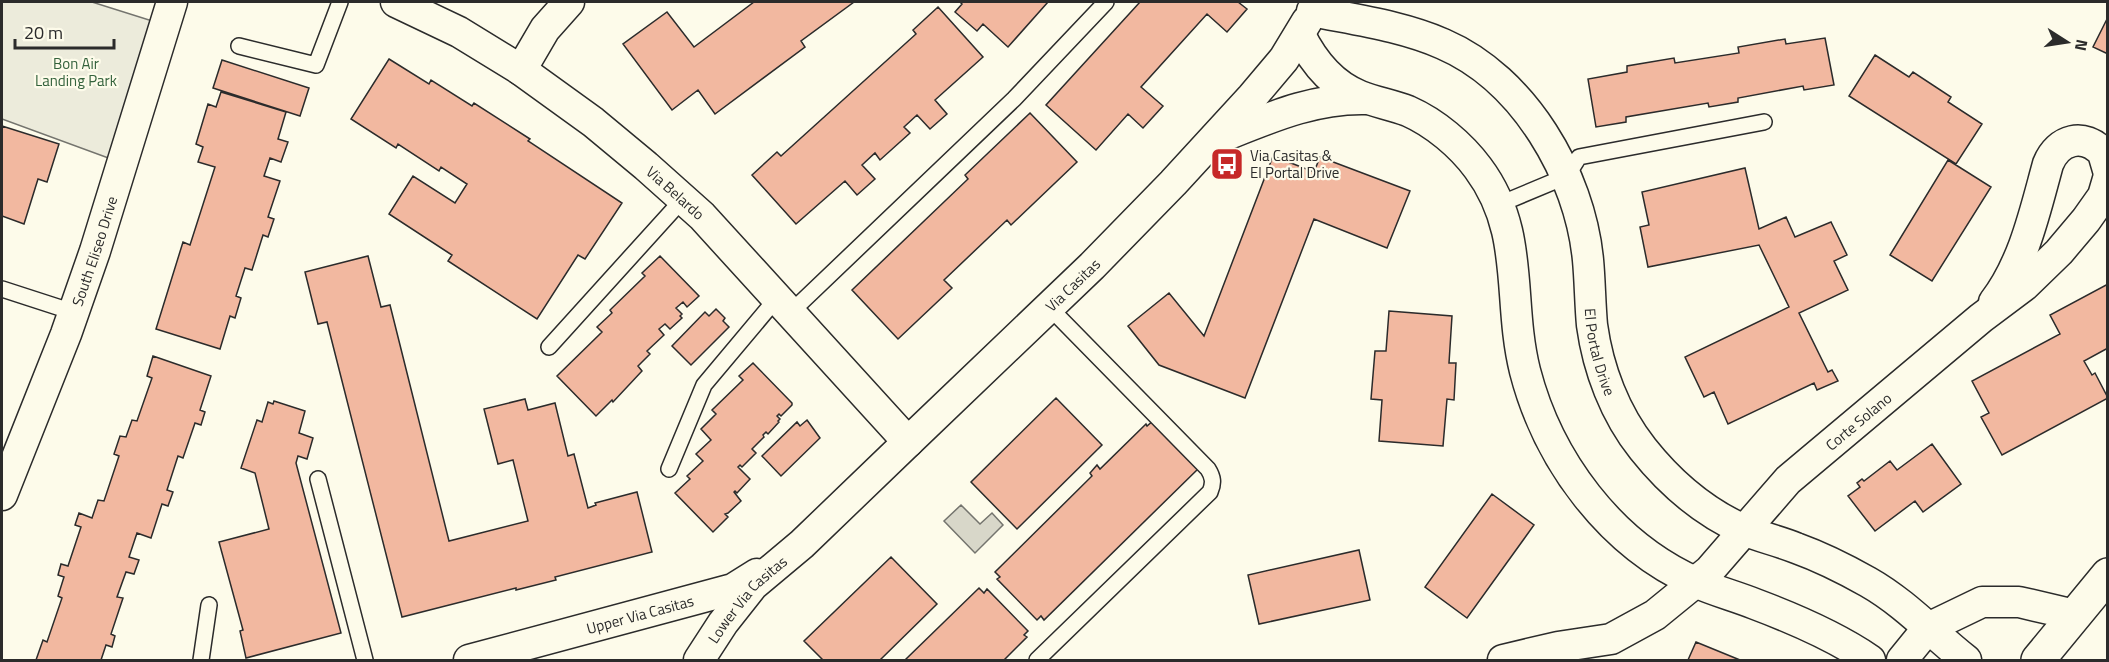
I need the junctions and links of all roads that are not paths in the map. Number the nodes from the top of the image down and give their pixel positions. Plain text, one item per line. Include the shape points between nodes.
1 (172, 2) edge
2 (340, 2) edge
3 (396, 2) edge
4 (569, 2) edge
5 (1106, 2) edge
6 (1309, 16) edge
7 (239, 46) dead end
8 (522, 70) junction
9 (1368, 99) junction
10 (1764, 122) dead end
11 (1213, 140) junction
12 (2108, 170) edge
13 (1567, 176) junction
14 (2108, 179) edge
15 (683, 200) junction
16 (1500, 204) junction
17 (2, 289) edge
18 (784, 305) junction
19 (1049, 307) junction
20 (73, 312) junction
21 (1981, 318) junction
22 (549, 347) dead end
23 (908, 442) junction
24 (669, 469) dead end
25 (318, 479) dead end
26 (2, 495) edge
27 (1744, 530) junction
28 (802, 544) junction
29 (2108, 575) edge
30 (1697, 583) junction
31 (209, 605) dead end
32 (2075, 615) junction
33 (1928, 628) junction
34 (1601, 650) edge
35 (201, 660) edge
36 (366, 660) edge
37 (469, 660) edge
38 (699, 660) edge
39 (1037, 660) edge
40 (1503, 660) edge
41 (1870, 660) edge
42 (1902, 660) edge
43 (1966, 660) edge
44 (2038, 660) edge

1 - 20 street, South Eliseo Drive
2 - 7 lane via 316,65
3 - 8 street, Via Belardo via 459,32
4 - 8 street via 545,29
5 - 18 lane via 1014,99
6 - 9 street via 1311,54 1332,79
6 - 11 street, Via Casitas via 1284,59
6 - 13 street, El Portal Drive via 1417,34 1446,45 1480,66 1526,111
8 - 15 street, Via Belardo via 593,122
9 - 11 street via 1312,103
9 - 16 street via 1410,112 1448,137 1478,168
10 - 13 lane via 1579,157
11 - 19 street, Via Casitas
12 - 21 street, Corte Solano via 2103,153 2087,141 2068,142 2054,151 2021,252 2004,288
13 - 16 lane
13 - 27 street, El Portal Drive via 1584,235 1592,327 1612,398 1636,439 1668,477 1705,508
14 - 21 street, Corte Solano via 2098,204 2059,252 2025,285
15 - 18 street, Via Belardo
15 - 22 lane
16 - 30 street via 1513,251 1521,349 1535,404 1550,437 1583,490 1616,529 1652,559
17 - 20 lane
18 - 23 street, Via Belardo
18 - 24 lane via 704,385
19 - 23 street, Via Casitas
19 - 39 lane via 1208,469 1213,484 1210,492
20 - 26 street, South Eliseo Drive
21 - 27 street, Corte Solano via 1805,464
23 - 28 street, Via Casitas
25 - 36 lane
27 - 30 street, Corte Solano
27 - 33 street, El Portal Drive via 1798,548 1852,573 1890,595
28 - 37 street, Upper Via Casitas via 733,589
28 - 38 street, Lower Via Casitas via 753,585
29 - 32 main road
30 - 34 street, Corte Solano
30 - 41 street via 1791,618
31 - 35 lane
32 - 33 street via 2019,602 1989,601 1968,607
32 - 44 main road
33 - 42 street
33 - 43 street, El Portal Drive
34 - 40 street via 1558,647

